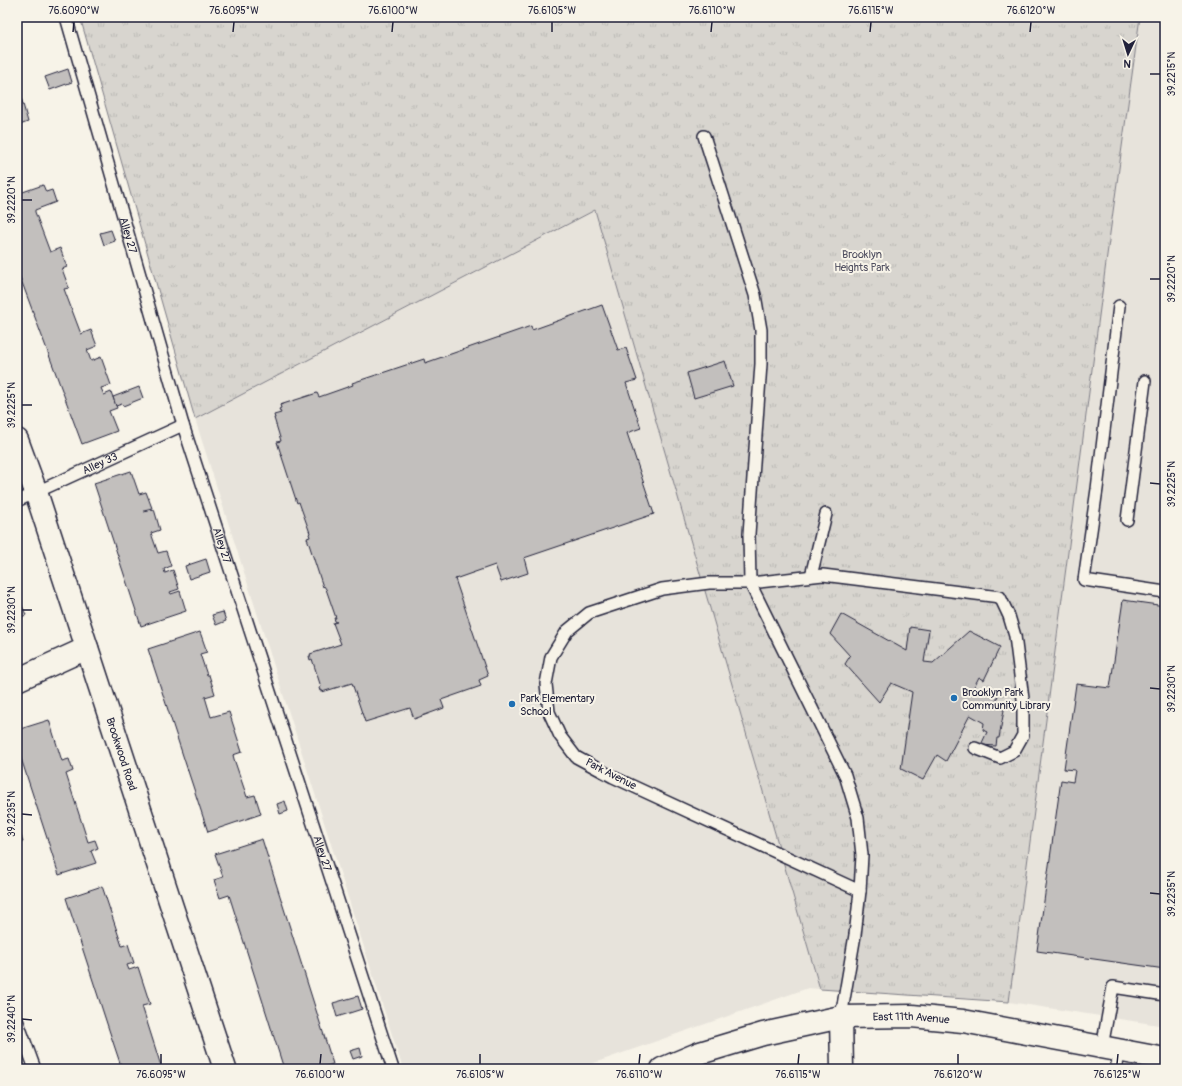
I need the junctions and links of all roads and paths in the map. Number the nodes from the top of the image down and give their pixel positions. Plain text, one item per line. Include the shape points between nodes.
1 (66, 17) edge
2 (704, 136) dead end
3 (1120, 306) dead end
4 (1145, 382) dead end
5 (183, 425) junction
6 (17, 440) edge
7 (36, 492) junction
8 (17, 501) edge
9 (826, 514) dead end
10 (1127, 520) dead end
11 (811, 576) junction
12 (750, 583) junction
13 (1165, 592) edge
14 (87, 648) junction
15 (17, 680) edge
16 (975, 748) dead end
17 (860, 891) junction
18 (1165, 995) edge
19 (840, 1017) junction
20 (17, 1020) edge
21 (1113, 1056) edge
22 (1165, 1059) edge
23 (35, 1069) edge
24 (225, 1069) edge
25 (393, 1069) edge
26 (662, 1069) edge
27 (842, 1069) edge

1 - 5 lane, Alley 27
2 - 12 lane via 755,295 761,330 749,534
3 - 13 lane via 1084,580
4 - 10 lane
5 - 7 lane, Alley 33
5 - 25 lane, Alley 27
6 - 7 street, Brookwood Road
7 - 8 lane, Alley 33
7 - 14 street, Brookwood Road
9 - 11 lane
11 - 12 lane, Park Avenue
11 - 16 lane, Park Avenue via 823,575 1000,597 1010,616 1015,636 1023,699 1022,735 1014,751 1000,758
12 - 17 lane via 845,775 858,818 862,855
12 - 17 lane, Park Avenue via 709,583 662,589 589,614 566,631 551,657 546,684 549,712 560,736 576,757 613,777
14 - 15 street
14 - 24 street, Brookwood Road
17 - 19 lane
18 - 21 lane via 1113,987
19 - 21 street, East 11th Avenue via 912,1016 963,1021
19 - 26 street, East 11th Avenue via 763,1034 700,1053
19 - 27 street
20 - 23 lane
21 - 22 street, East 11th Avenue

